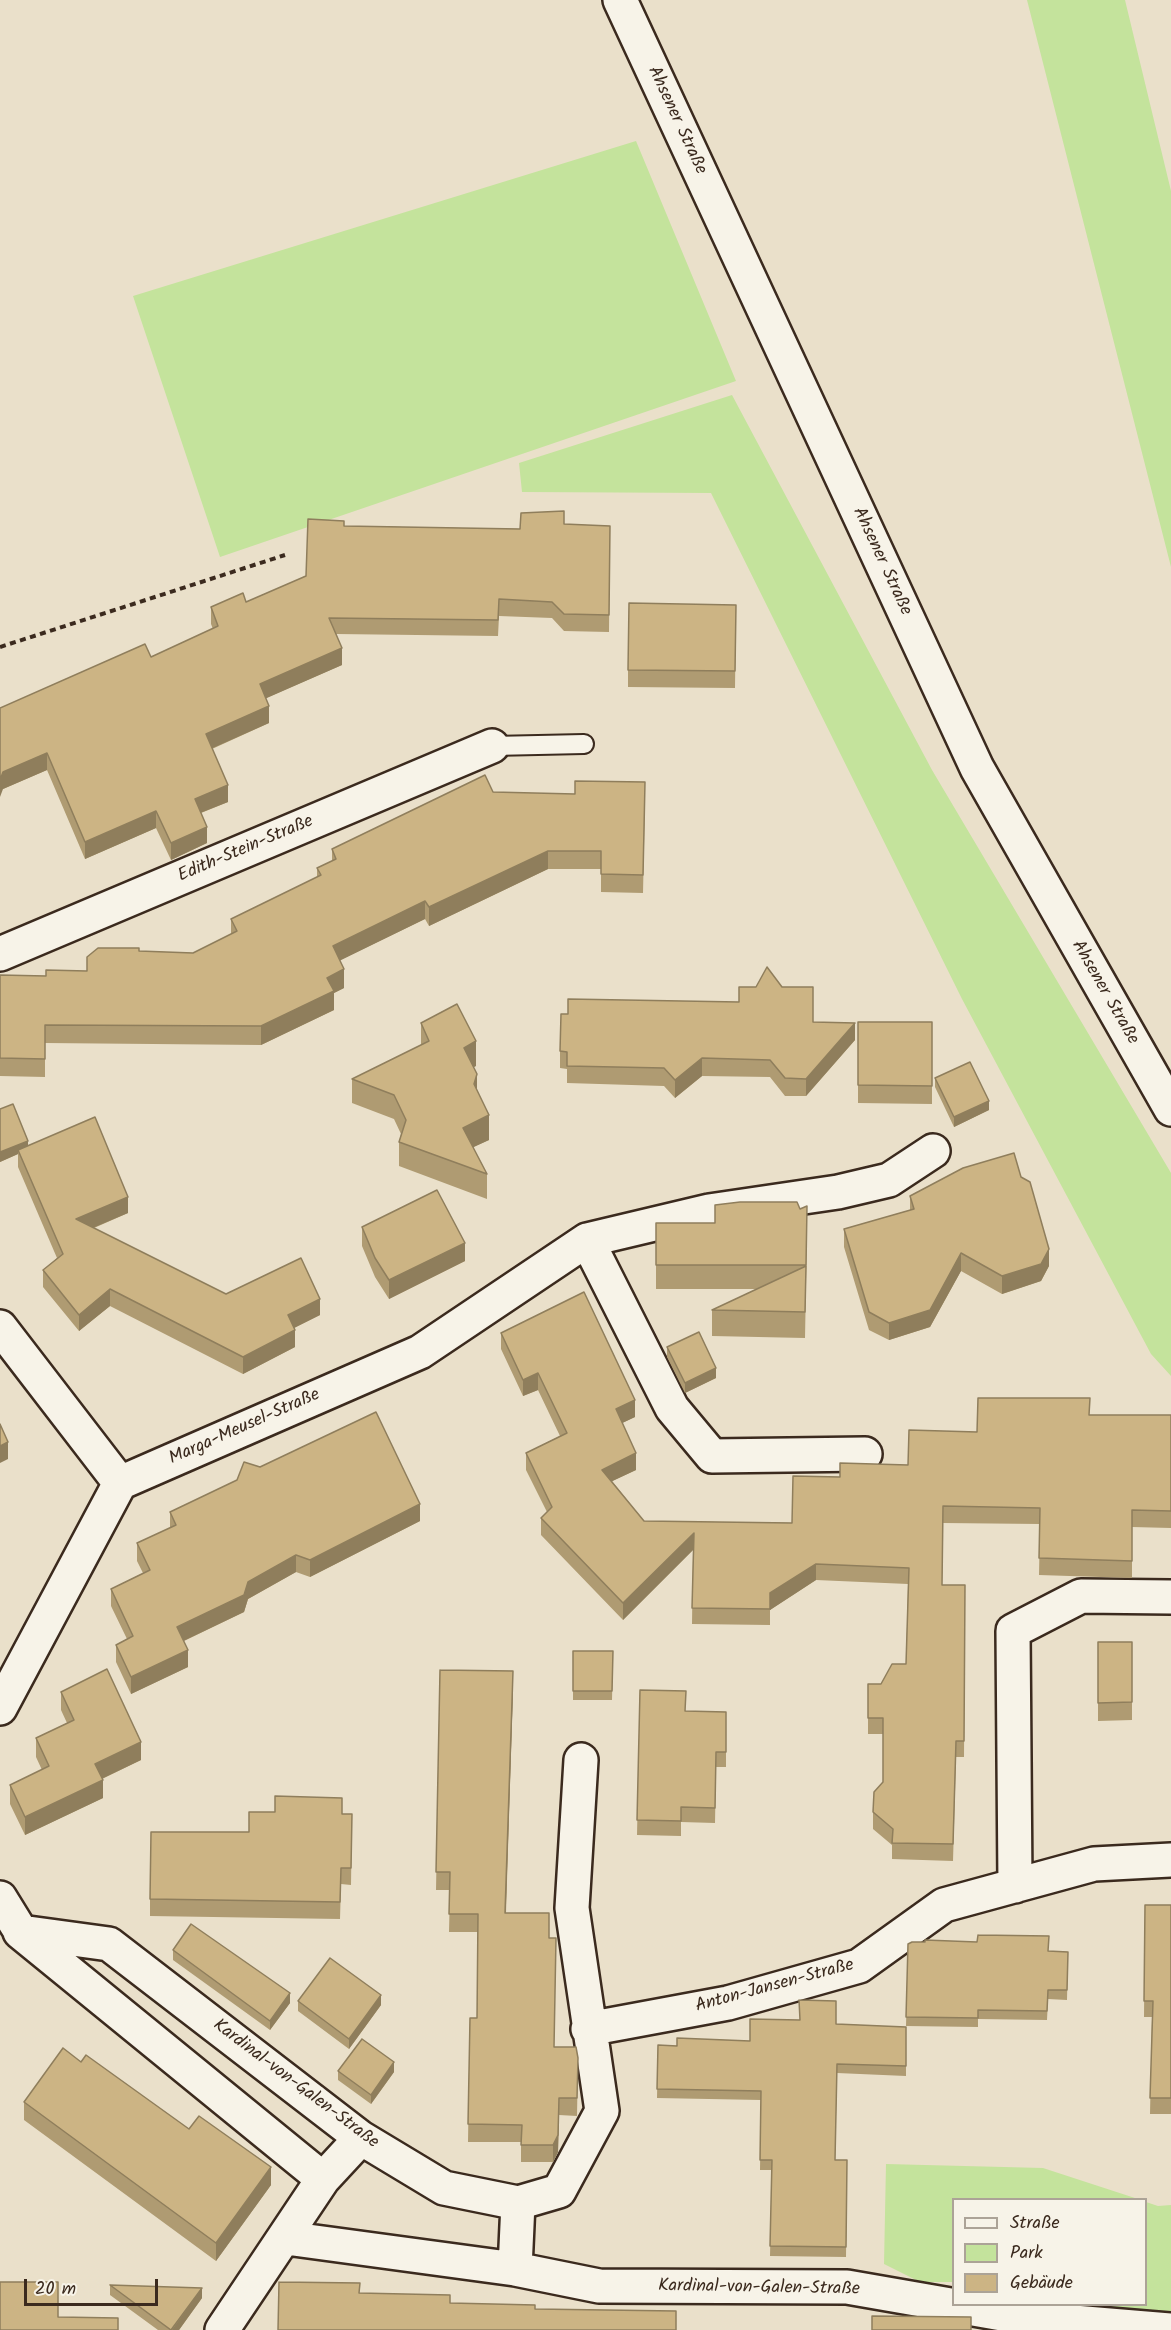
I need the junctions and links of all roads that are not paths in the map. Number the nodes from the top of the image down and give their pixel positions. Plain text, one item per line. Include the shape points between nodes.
1 (620, 0) edge
2 (584, 744) dead end
3 (492, 746) joint
4 (0, 954) edge
5 (1171, 1109) edge
6 (933, 1151) dead end
7 (587, 1240) junction
8 (0, 1327) edge
9 (865, 1454) dead end
10 (120, 1483) junction
11 (1171, 1597) edge
12 (0, 1708) edge
13 (581, 1760) dead end
14 (1171, 1860) edge
15 (1015, 1886) junction
16 (0, 1898) edge
17 (10, 1930) edge
18 (588, 2029) junction
19 (361, 2138) junction
20 (323, 2180) junction
21 (518, 2203) junction
22 (285, 2238) junction
23 (515, 2269) junction
24 (1026, 2324) edge
25 (222, 2330) edge
26 (1171, 2330) edge

1 - 5 street, Ahsener Straße via 977,768
2 - 3 lane
3 - 4 street, Edith-Stein-Straße
6 - 7 street, Marga-Meusel-Straße via 889,1180 838,1192 709,1211
7 - 9 street via 672,1408 712,1456
7 - 10 street, Marga-Meusel-Straße via 420,1352
8 - 10 street
10 - 12 street
11 - 15 street via 1081,1596 1013,1631
13 - 18 street via 572,1908
14 - 15 street, Anton-Jansen-Straße via 1094,1864
15 - 18 street, Anton-Jansen-Straße via 944,1905 859,1966 728,2003
16 - 17 street
17 - 19 street, Kardinal-von-Galen-Straße via 109,1944
17 - 20 street
18 - 21 street via 602,2111 559,2191
19 - 20 street
19 - 21 street, Kardinal-von-Galen-Straße via 444,2188
20 - 22 street
21 - 23 street
22 - 23 street, Kardinal-von-Galen-Straße
22 - 25 street
23 - 24 street, Kardinal-von-Galen-Straße via 599,2286 847,2287
24 - 26 street, Kardinal-von-Galen-Straße

